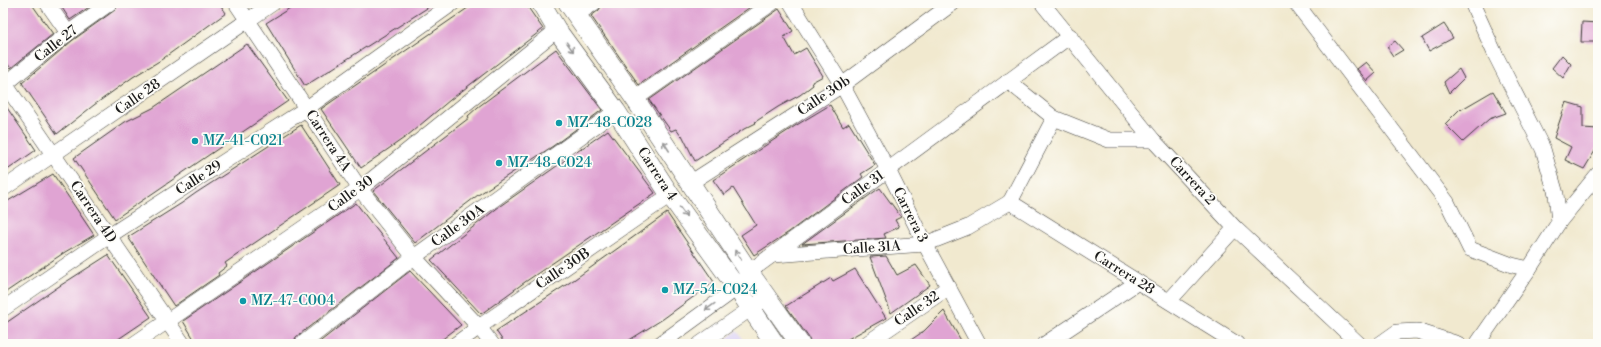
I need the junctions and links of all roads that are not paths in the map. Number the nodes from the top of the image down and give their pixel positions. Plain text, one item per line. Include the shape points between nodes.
1 (47, 3) edge
2 (110, 3) edge
3 (236, 3) edge
4 (273, 3) edge
5 (453, 3) edge
6 (541, 3) edge
7 (594, 3) edge
8 (772, 3) edge
9 (791, 3) edge
10 (953, 3) edge
11 (1042, 3) edge
12 (1296, 3) edge
13 (1472, 3) edge
14 (572, 9) edge
15 (248, 20) junction
16 (557, 30) junction
17 (68, 33) junction
18 (1070, 36) junction
19 (1008, 81) junction
20 (4, 84) edge
21 (842, 85) junction
22 (635, 99) junction
23 (307, 108) junction
24 (616, 111) junction
25 (1054, 118) junction
26 (1153, 140) junction
27 (54, 155) junction
28 (888, 170) junction
29 (1598, 174) edge
30 (690, 183) junction
31 (360, 189) junction
32 (3, 190) edge
33 (670, 196) junction
34 (1010, 202) junction
35 (1559, 222) junction
36 (1235, 228) junction
37 (109, 236) junction
38 (925, 244) junction
39 (773, 255) junction
40 (414, 258) junction
41 (1529, 269) junction
42 (749, 272) junction
43 (1138, 282) junction
44 (949, 287) junction
45 (737, 288) junction
46 (767, 297) junction
47 (1169, 301) junction
48 (3, 309) edge
49 (751, 309) junction
50 (168, 322) junction
51 (479, 327) junction
52 (1232, 343) edge
53 (134, 344) edge
54 (183, 344) edge
55 (302, 344) edge
56 (456, 344) edge
57 (492, 344) edge
58 (660, 344) edge
59 (700, 344) edge
60 (774, 344) edge
61 (800, 344) edge
62 (866, 344) edge
63 (979, 344) edge
64 (1045, 344) edge
65 (1359, 344) edge
66 (1380, 344) edge
67 (1458, 344) edge
68 (1476, 344) edge

1 - 17 street
2 - 17 street, Calle 27
3 - 15 street, Carrera 4A
4 - 15 street, Calle 28
5 - 23 street, Calle 29
6 - 16 main road, Carrera 4
7 - 14 street
8 - 22 street
9 - 21 street, Carrera 3
10 - 21 street, Calle 30b
11 - 18 street, Carrera 2
12 - 41 street via 1447,202 1470,249
13 - 35 street via 1543,148 1556,194
14 - 22 main road, Carrera 4
15 - 23 street, Carrera 4A
15 - 27 street, Calle 28
16 -> 24 main road, Carrera 4
16 - 31 street, Calle 30
17 - 20 street, Calle 27
18 - 19 street, Calle 31
18 - 26 street, Carrera 2
19 - 25 street
19 - 28 street, Calle 31
20 - 27 street, Carrera 4D
21 - 28 street, Carrera 3
21 - 30 street, Calle 30b
30 -> 22 main road, Carrera 4
23 - 31 street, Carrera 4A
23 - 37 street, Calle 29
24 - 33 main road, Carrera 4
24 - 40 street, Calle 30A
25 - 26 street via 1109,140
25 - 34 street
26 - 36 street, Carrera 2
27 - 32 street, Calle 28
27 - 37 street, Carrera 4D
28 - 38 street, Carrera 3
28 - 39 street, Calle 31
29 - 35 street
42 -> 30 main road, Carrera 4
31 - 40 street, Carrera 4A
31 - 50 street, Calle 30
33 -> 45 main road, Carrera 4
33 - 51 street, Calle 30B
34 - 38 street, Calle 31A via 968,227
34 - 43 street, Carrera 28
35 - 41 street
36 - 47 street
36 - 65 street, Carrera 2
37 - 48 street, Calle 29
37 - 50 street, Carrera 4D
38 - 39 street, Calle 31A
38 - 44 street, Carrera 3
39 - 42 street, Calle 31
40 - 51 street, Carrera 4A
40 - 55 street, Calle 30A
41 - 68 street
42 - 45 street, Calle 31
42 - 46 main road, Carrera 4
43 - 47 street, Carrera 28
43 - 64 street
44 - 62 street, Calle 32
44 - 63 street, Carrera 3
45 - 49 main road, Carrera 4
45 -> 58 street, Calle 31
46 - 49 street
46 - 61 main road, Carrera 4
47 - 52 street, Carrera 28
49 - 59 street
49 - 60 main road, Carrera 4
50 - 53 street, Calle 30
50 - 54 street, Carrera 4D
51 - 56 street, Calle 30B
51 - 57 street, Carrera 4A
66 - 67 street via 1397,332 1416,331

